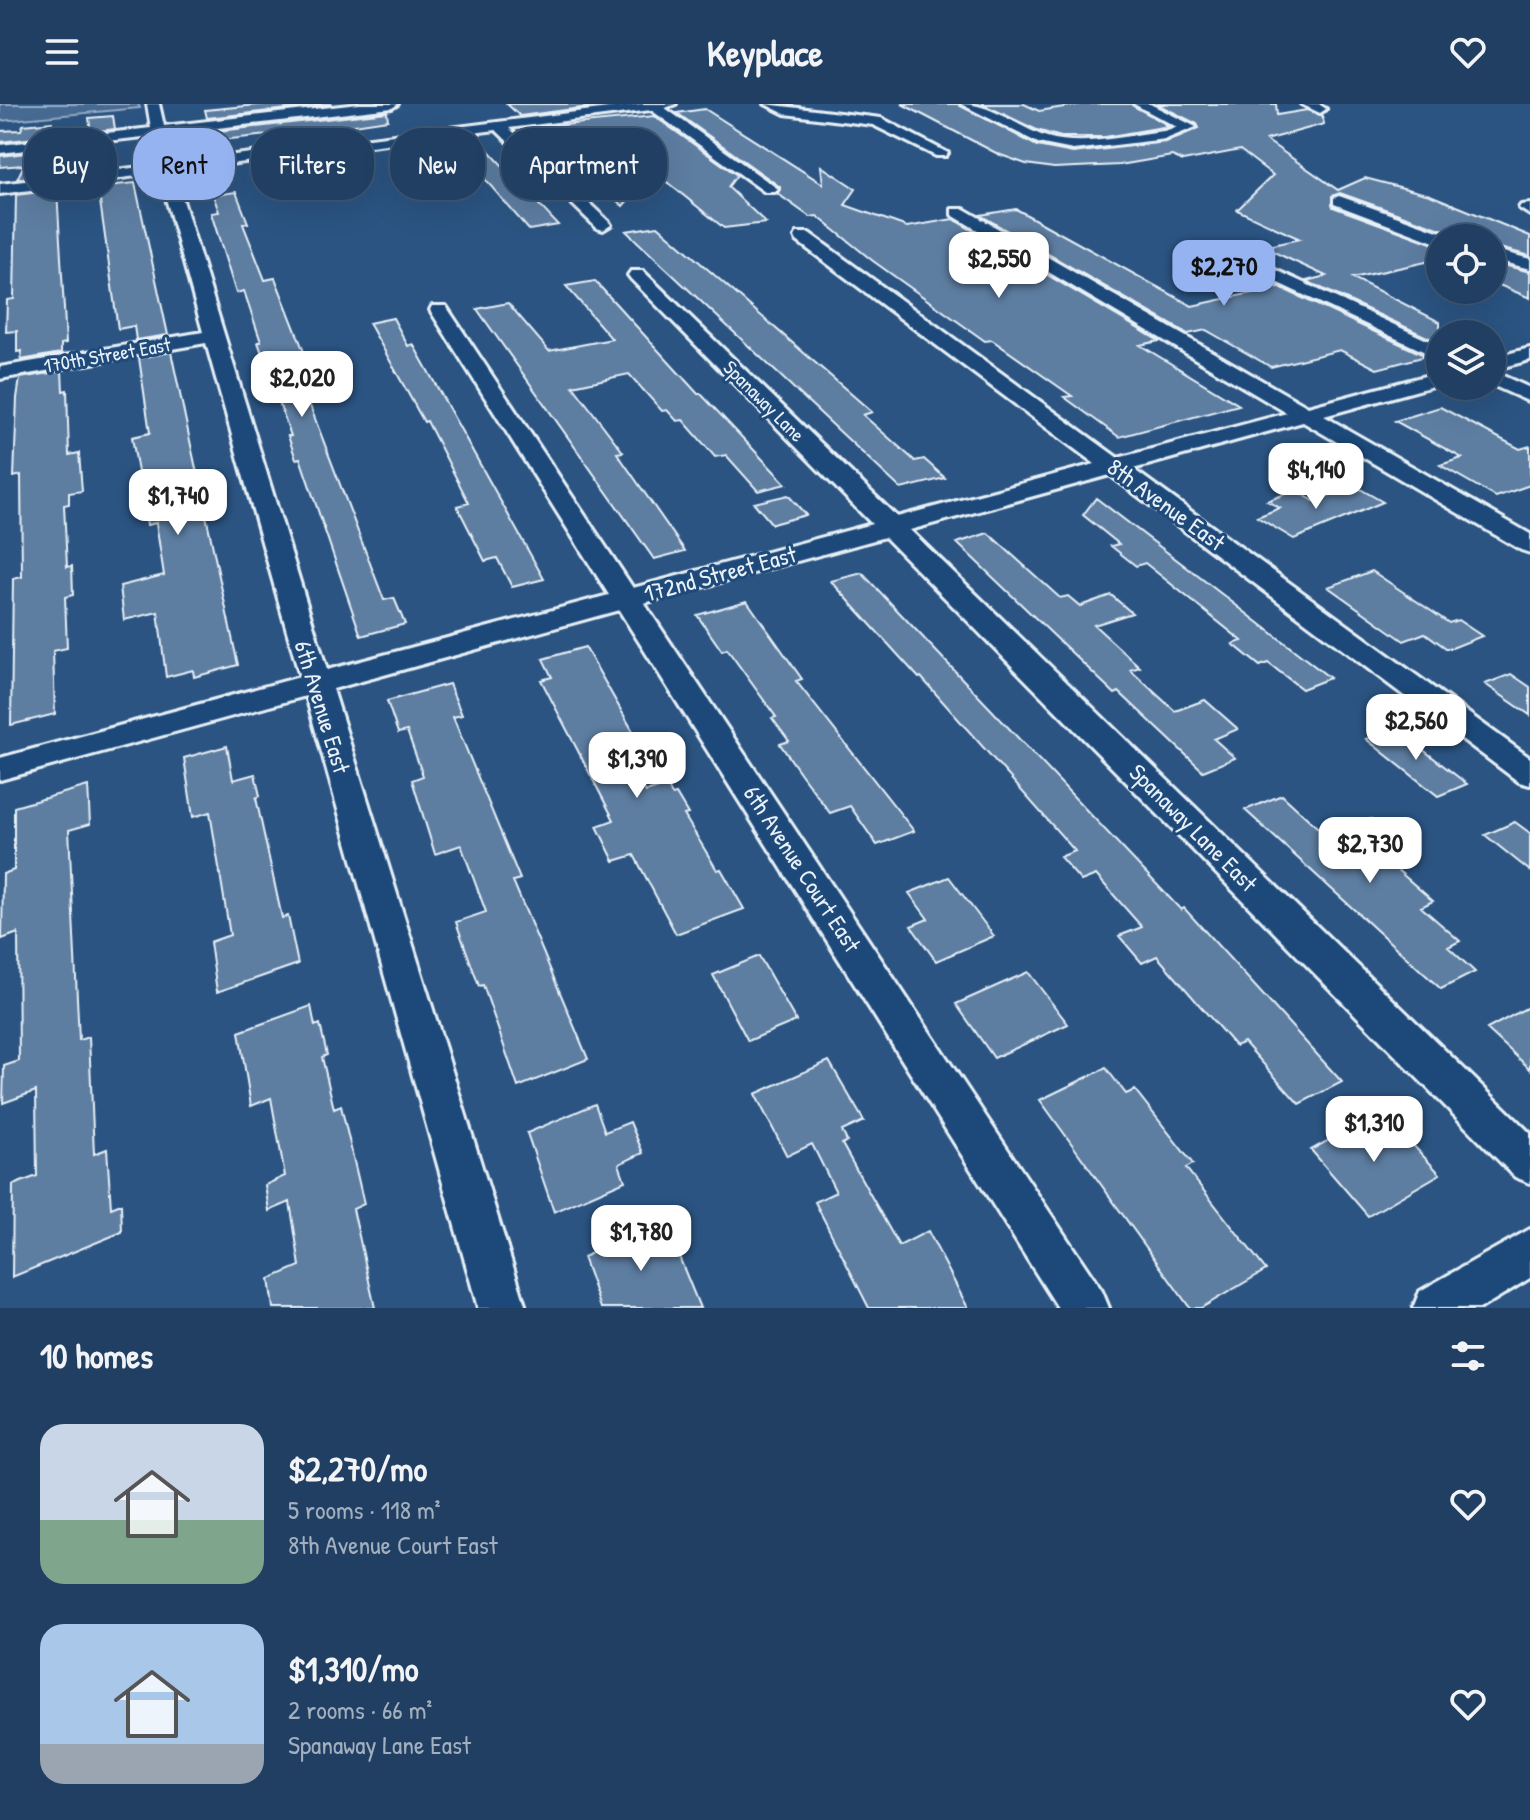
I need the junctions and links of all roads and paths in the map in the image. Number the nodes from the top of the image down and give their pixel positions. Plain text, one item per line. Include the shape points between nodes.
1 (153, 104) edge
2 (392, 104) edge
3 (670, 104) edge
4 (771, 104) edge
5 (967, 104) edge
6 (1140, 104) edge
7 (652, 105) edge
8 (499, 126) junction
9 (157, 128) edge
10 (191, 128) edge
11 (133, 135) edge
12 (0, 149) edge
13 (941, 153) dead end
14 (235, 158) edge
15 (133, 171) edge
16 (0, 189) edge
17 (770, 189) dead end
18 (175, 200) edge
19 (1339, 201) dead end
20 (958, 212) dead end
21 (603, 225) dead end
22 (1426, 233) edge
23 (803, 237) dead end
24 (1506, 258) edge
25 (1530, 264) edge
26 (1254, 265) dead end
27 (637, 275) dead end
28 (439, 310) dead end
29 (214, 336) junction
30 (1426, 346) edge
31 (1530, 354) edge
32 (1506, 360) edge
33 (0, 373) edge
34 (1426, 382) edge
35 (1506, 384) edge
36 (1530, 396) edge
37 (1307, 414) junction
38 (1114, 467) junction
39 (890, 527) junction
40 (1530, 545) edge
41 (628, 600) junction
42 (315, 683) junction
43 (0, 769) edge
44 (1530, 774) edge
45 (1530, 1162) edge
46 (1530, 1252) edge
47 (502, 1308) edge
48 (1085, 1308) edge
49 (1437, 1308) edge

1 - 9 street, 6th Avenue East
2 - 10 street
3 - 7 street
4 - 13 street via 876,121
5 - 6 street via 1064,145 1099,145 1187,129 1185,122
7 - 8 street
7 - 17 street
8 - 14 street
8 - 21 street
11 - 12 street
15 - 16 street
18 - 29 street, 6th Avenue East
19 - 22 street
20 - 37 street
23 - 38 street, 8th Avenue East
24 - 25 street
26 - 30 street
27 - 39 street, Spanaway Lane
28 - 41 street, 6th Avenue Court East
29 - 33 street, 170th Street East
29 - 42 street, 6th Avenue East
31 - 32 street
34 - 37 street, 172nd Street East
35 - 36 street
37 - 38 street, 172nd Street East
37 - 40 street
38 - 39 street, 172nd Street East
38 - 44 street, 8th Avenue East
39 - 41 street, 172nd Street East
39 - 45 street, Spanaway Lane East
41 - 42 street, 172nd Street East
41 - 48 street, 6th Avenue Court East
42 - 43 street, 172nd Street East
42 - 47 street, 6th Avenue East
46 - 49 street

